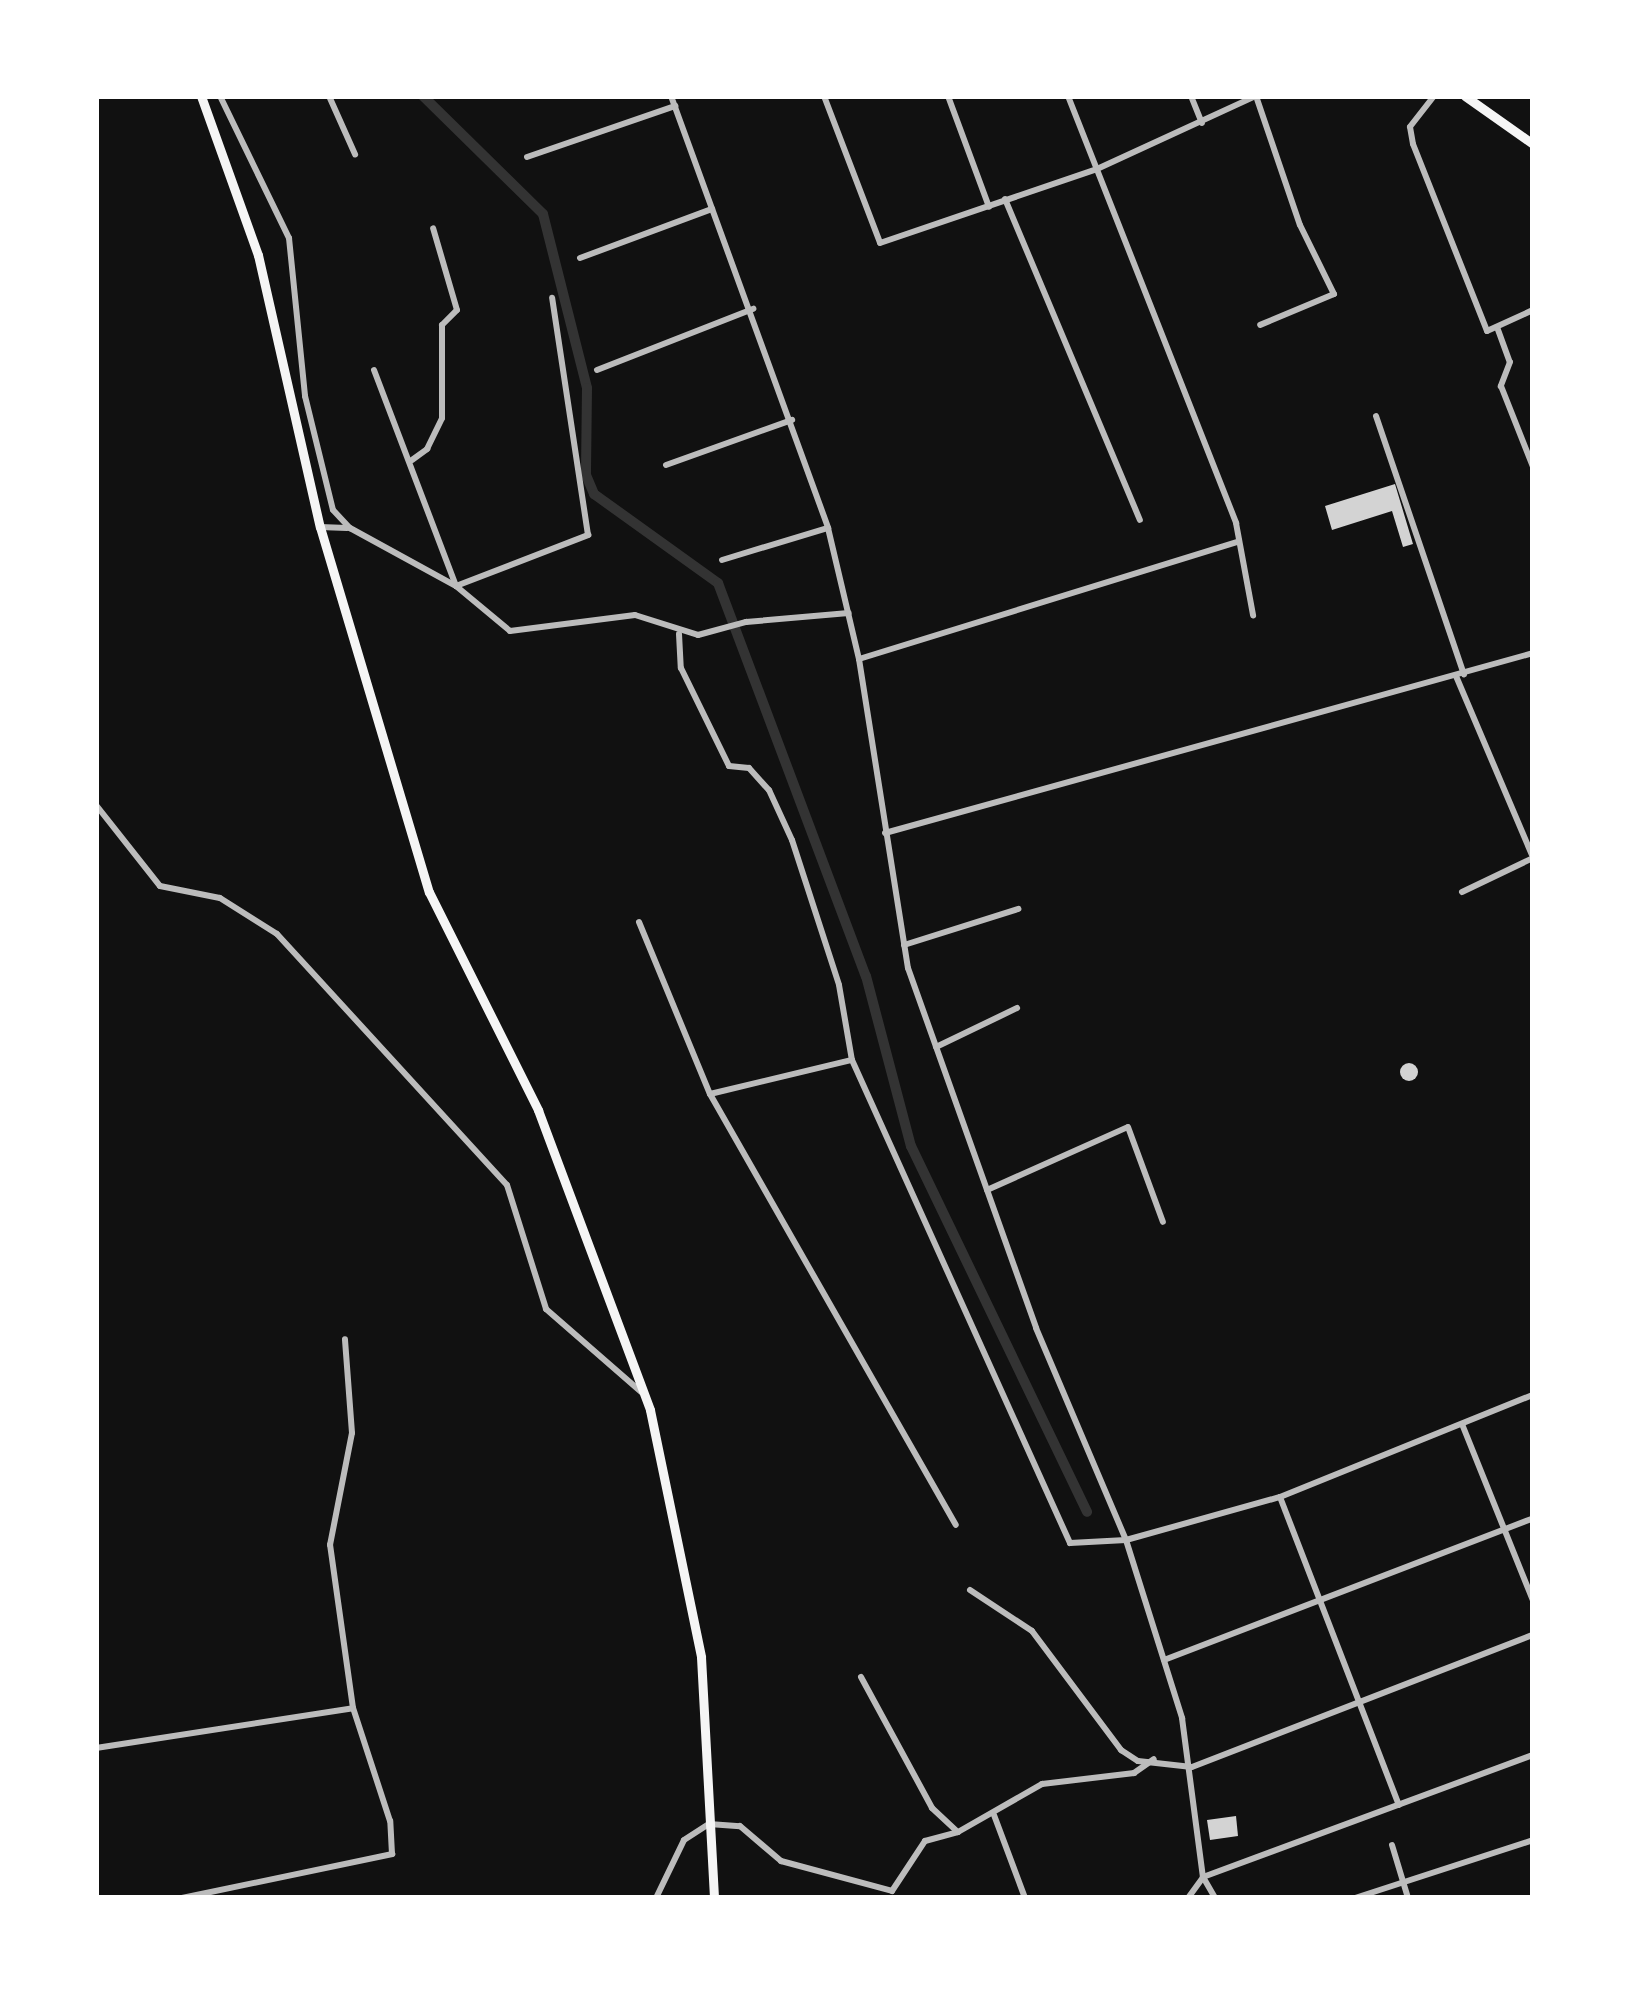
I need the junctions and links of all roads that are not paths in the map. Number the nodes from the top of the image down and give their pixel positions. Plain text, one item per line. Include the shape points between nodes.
1 (201, 96) edge
2 (220, 96) edge
3 (329, 96) edge
4 (671, 96) edge
5 (824, 96) edge
6 (948, 96) edge
7 (1068, 96) edge
8 (1191, 96) edge
9 (1256, 96) edge
10 (1434, 96) edge
11 (1465, 96) edge
12 (675, 106) junction
13 (1202, 123) junction
14 (1533, 144) edge
15 (355, 154) dead end
16 (527, 157) dead end
17 (1097, 169) junction
18 (1005, 199) junction
19 (989, 207) junction
20 (712, 209) junction
21 (433, 228) dead end
22 (580, 259) dead end
23 (552, 298) dead end
24 (753, 309) junction
25 (1533, 310) edge
26 (1260, 325) dead end
27 (1497, 327) junction
28 (374, 370) dead end
29 (597, 370) dead end
30 (1376, 416) dead end
31 (792, 420) junction
32 (412, 460) junction
33 (666, 465) dead end
34 (1533, 467) edge
35 (1140, 520) dead end
36 (320, 526) junction
37 (350, 528) junction
38 (827, 528) junction
39 (1238, 542) junction
40 (722, 560) dead end
41 (456, 586) junction
42 (849, 613) junction
43 (1253, 615) dead end
44 (679, 634) junction
45 (1533, 653) edge
46 (859, 659) junction
47 (1460, 675) junction
48 (96, 805) edge
49 (885, 833) junction
50 (1533, 858) edge
51 (1462, 892) dead end
52 (1018, 909) dead end
53 (639, 922) dead end
54 (904, 945) junction
55 (1018, 1008) dead end
56 (936, 1047) junction
57 (852, 1060) junction
58 (710, 1094) junction
59 (987, 1190) junction
60 (1163, 1222) dead end
61 (345, 1339) dead end
62 (644, 1394) junction
63 (1533, 1395) edge
64 (1462, 1424) junction
65 (1280, 1497) junction
66 (1533, 1518) edge
67 (956, 1526) dead end
68 (1504, 1528) junction
69 (1126, 1540) junction
70 (970, 1590) dead end
71 (1319, 1598) junction
72 (1533, 1601) edge
73 (1533, 1635) edge
74 (1164, 1660) junction
75 (861, 1677) dead end
76 (1359, 1701) junction
77 (353, 1708) junction
78 (96, 1748) edge
79 (1533, 1755) edge
80 (1155, 1758) junction
81 (1192, 1767) junction
82 (1399, 1804) junction
83 (994, 1815) junction
84 (709, 1824) junction
85 (958, 1832) junction
86 (1533, 1840) edge
87 (1392, 1845) dead end
88 (1203, 1876) junction
89 (1405, 1886) junction
90 (182, 1898) edge
91 (656, 1898) edge
92 (715, 1898) edge
93 (1024, 1898) edge
94 (1188, 1898) edge
95 (1215, 1898) edge
96 (1355, 1898) edge
97 (1408, 1898) edge

1 - 36 main road via 258,255
2 - 37 street via 289,238 305,396 333,510
3 - 15 street
4 - 12 street
5 - 19 street via 880,243
6 - 19 street
7 - 17 street
8 - 13 street
9 - 13 street
9 - 26 street via 1334,294
10 - 27 street via 1410,127 1487,331
11 - 14 main road
12 - 16 street
12 - 20 street
13 - 17 street
17 - 18 street
17 - 39 street
18 - 19 street
18 - 35 street
20 - 22 street
20 - 24 street
21 - 32 street via 457,310 442,326 442,418 428,449
23 - 41 street via 588,535
24 - 29 street
24 - 31 street
25 - 27 street
27 - 34 street via 1510,362 1501,386
28 - 32 street
30 - 47 street
31 - 33 street
31 - 38 street
32 - 41 street
36 - 37 street
36 - 62 main road via 429,892 538,1111
37 - 41 street
38 - 40 street
38 - 42 street
39 - 43 street
39 - 46 street
41 - 44 street via 495,622 525,635 634,615
42 - 44 street
42 - 46 street
44 - 57 street via 681,668 729,766 749,768 769,790 792,840 838,985
45 - 47 street
46 - 49 street
47 - 49 street
47 - 50 street
48 - 62 street via 160,886 220,898 277,934 507,1185 546,1309
49 - 54 street
50 - 51 street
52 - 54 street
53 - 58 street
54 - 56 street
55 - 56 street
56 - 59 street
57 - 58 street
57 - 69 street via 1070,1543
58 - 67 street
59 - 60 street via 1128,1127
59 - 69 street
61 - 77 street via 352,1432 330,1544
62 - 84 main road via 701,1657
63 - 64 street
64 - 65 street
64 - 68 street
65 - 69 street
65 - 71 street
66 - 68 street
68 - 71 street
68 - 72 street
69 - 74 street
70 - 80 street via 1032,1631 1121,1750 1138,1761
71 - 74 street
71 - 76 street
73 - 76 street
74 - 81 street
75 - 85 street via 932,1808
76 - 81 street
76 - 82 street
77 - 78 street
77 - 90 street via 390,1821 392,1854
79 - 82 street
80 - 81 street
80 - 83 street via 1134,1773 1042,1784
81 - 88 street
82 - 88 street
83 - 85 street
83 - 93 street
84 - 85 street via 740,1826 782,1861 892,1891 925,1841
84 - 91 street via 684,1840
84 - 92 main road
86 - 89 street via 1468,1855
87 - 89 street
88 - 94 street
88 - 95 street
89 - 96 street
89 - 97 street

